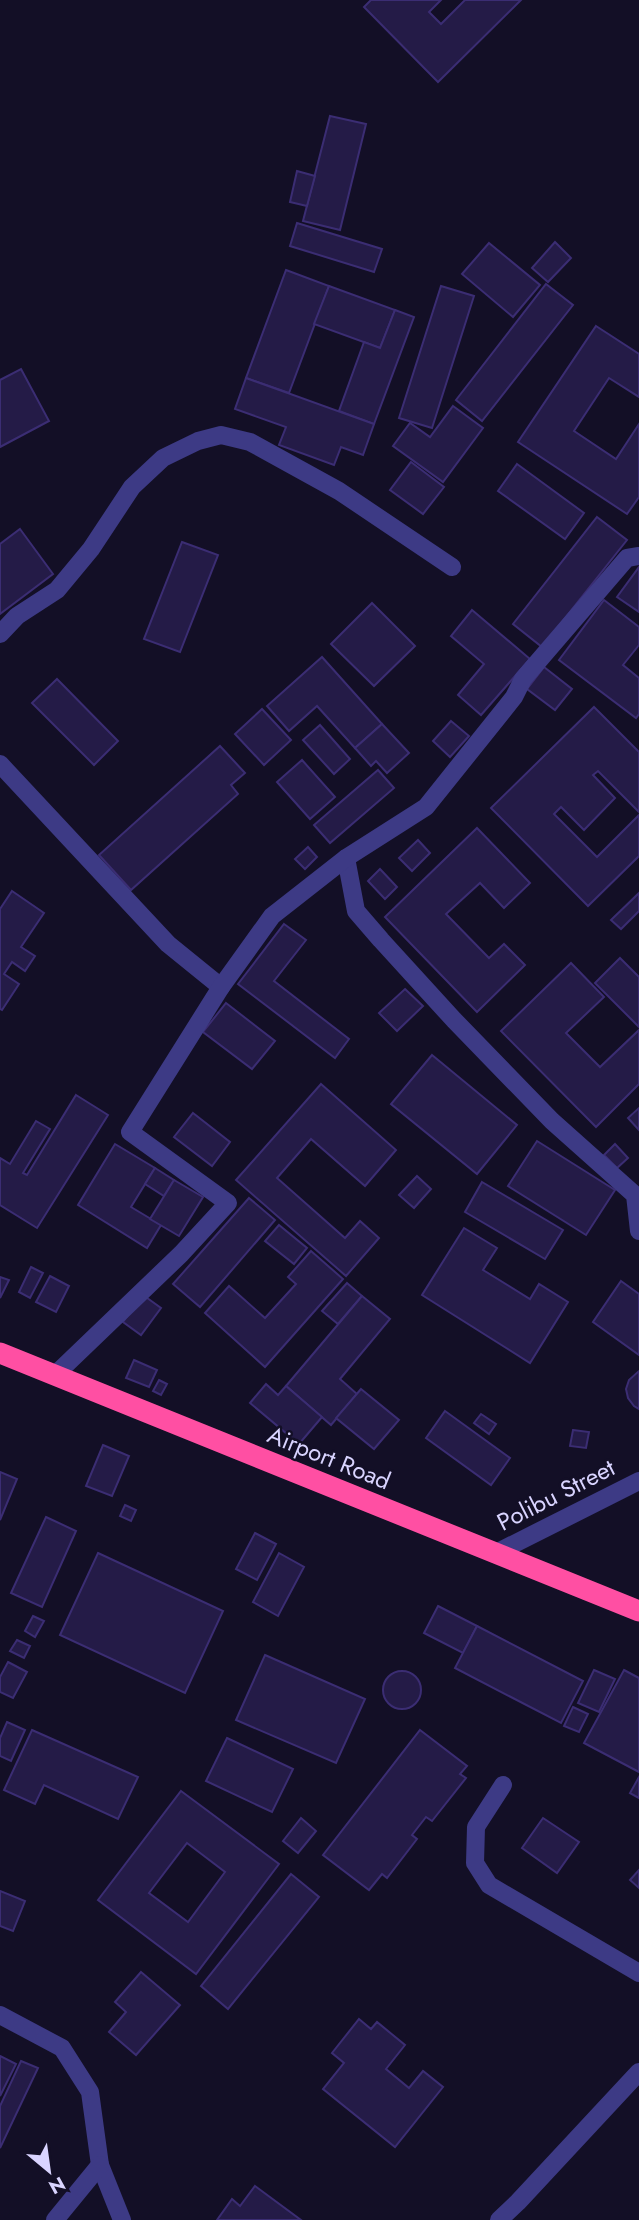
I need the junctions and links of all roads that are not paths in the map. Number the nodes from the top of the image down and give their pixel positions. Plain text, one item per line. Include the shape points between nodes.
1 (639, 556) edge
2 (452, 567) dead end
3 (0, 634) edge
4 (0, 764) edge
5 (346, 858) junction
6 (220, 986) junction
7 (639, 1231) edge
8 (0, 1353) edge
9 (55, 1375) junction
10 (639, 1481) edge
11 (496, 1553) junction
12 (639, 1611) edge
13 (503, 1786) dead end
14 (639, 1973) edge
15 (0, 2015) edge
16 (639, 2072) edge
17 (100, 2165) junction
18 (55, 2220) edge
19 (122, 2220) edge
20 (499, 2220) edge

1 - 5 street via 627,558 523,679 514,697 426,807
2 - 3 street via 339,491 250,442 222,435 163,458 132,487 57,590 17,616
4 - 6 street via 168,944
5 - 6 street via 272,916
5 - 7 street via 356,911 552,1121 635,1195
6 - 9 street via 130,1132 228,1203
8 - 9 highway, Airport Road
9 - 11 highway, Airport Road
10 - 11 street, Polibu Street
11 - 12 highway, Airport Road
13 - 14 street via 476,1827 475,1863 489,1885
15 - 17 street via 62,2048 90,2092
16 - 20 street
17 - 18 street
17 - 19 street

